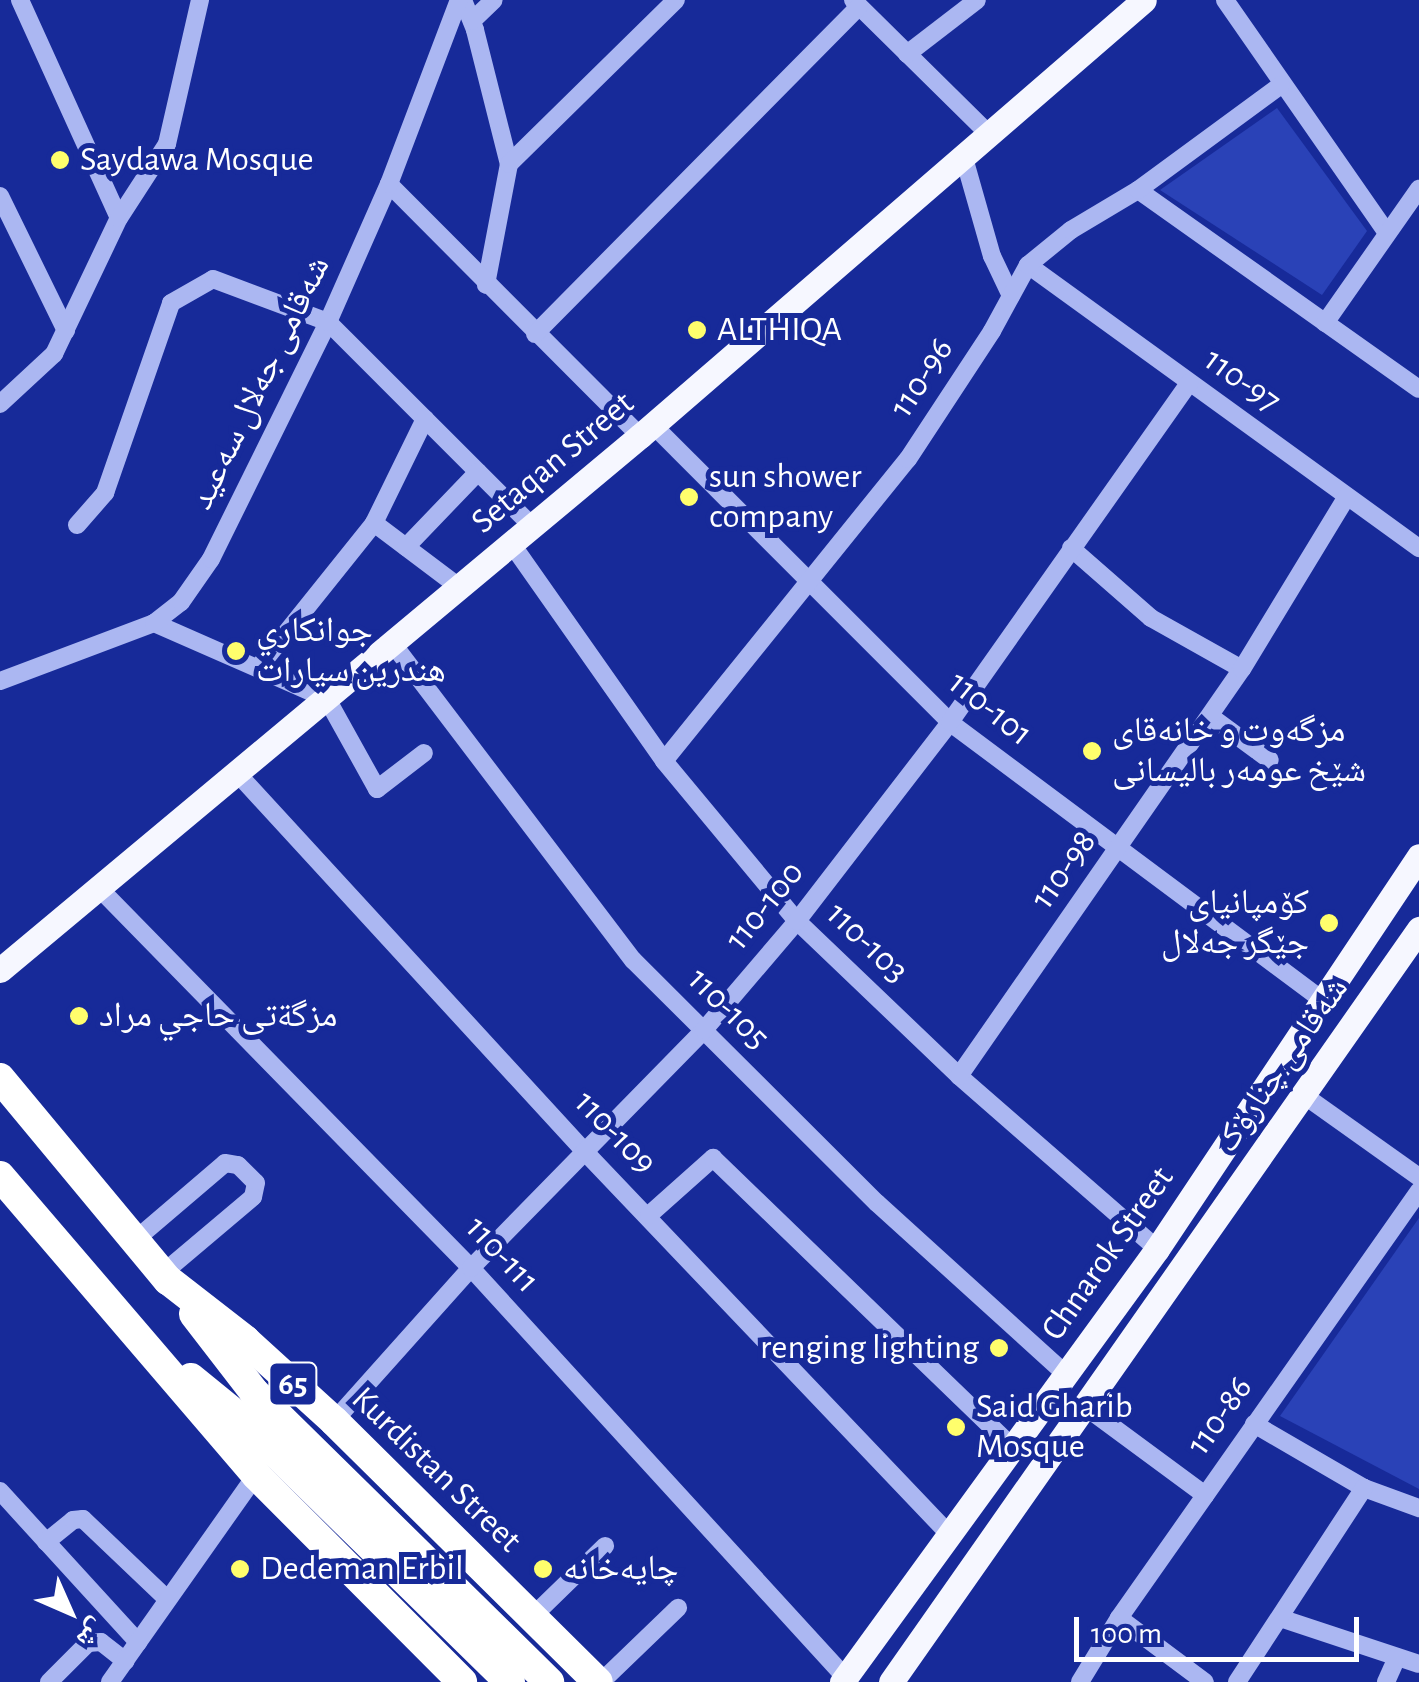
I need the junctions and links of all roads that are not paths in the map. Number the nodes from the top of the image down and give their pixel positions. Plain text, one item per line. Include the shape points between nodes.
1 (20, 0) edge
2 (200, 0) edge
3 (461, 0) edge
4 (494, 0) edge
5 (676, 0) edge
6 (977, 0) edge
7 (1144, 0) edge
8 (1225, 0) edge
9 (856, 3) edge
10 (472, 22) junction
11 (907, 54) junction
12 (1282, 85) junction
13 (990, 135) junction
14 (964, 158) junction
15 (509, 164) junction
16 (390, 184) junction
17 (1419, 189) edge
18 (1138, 190) junction
19 (0, 196) edge
20 (119, 218) junction
21 (1386, 234) junction
22 (1028, 266) junction
23 (486, 286) junction
24 (1011, 296) junction
25 (328, 322) junction
26 (1325, 324) junction
27 (66, 331) junction
28 (535, 334) junction
29 (1189, 383) junction
30 (1419, 389) edge
31 (0, 404) edge
32 (425, 419) junction
33 (646, 431) junction
34 (478, 472) junction
35 (1347, 496) junction
36 (374, 524) junction
37 (77, 525) dead end
38 (532, 526) junction
39 (511, 543) junction
40 (406, 547) junction
41 (1072, 548) junction
42 (1419, 548) edge
43 (809, 586) junction
44 (460, 587) junction
45 (154, 623) junction
46 (393, 644) junction
47 (258, 668) junction
48 (1242, 669) junction
49 (0, 682) edge
50 (327, 699) junction
51 (1210, 716) junction
52 (950, 722) junction
53 (424, 753) dead end
54 (1270, 760) dead end
55 (664, 761) junction
56 (237, 773) junction
57 (1118, 849) junction
58 (1419, 856) edge
59 (99, 888) junction
60 (797, 921) junction
61 (1419, 929) edge
62 (0, 970) edge
63 (1322, 1000) junction
64 (704, 1030) junction
65 (958, 1076) junction
66 (0, 1078) edge
67 (1304, 1096) junction
68 (587, 1154) junction
69 (0, 1176) edge
70 (1419, 1177) edge
71 (1419, 1191) edge
72 (649, 1215) junction
73 (135, 1240) junction
74 (1156, 1249) junction
75 (471, 1268) junction
76 (166, 1276) junction
77 (127, 1325) junction
78 (1066, 1375) junction
79 (1083, 1405) junction
80 (334, 1422) junction
81 (1254, 1424) junction
82 (1012, 1447) junction
83 (256, 1475) junction
84 (1364, 1488) junction
85 (0, 1491) edge
86 (1205, 1494) junction
87 (1419, 1508) edge
88 (950, 1535) junction
89 (46, 1542) junction
90 (604, 1546) dead end
91 (167, 1600) junction
92 (678, 1608) dead end
93 (532, 1617) junction
94 (1119, 1618) junction
95 (1280, 1618) junction
96 (138, 1642) junction
97 (1397, 1657) junction
98 (124, 1660) junction
99 (1419, 1664) edge
100 (843, 1680) edge
101 (49, 1682) edge
102 (110, 1682) edge
103 (462, 1682) edge
104 (510, 1682) edge
105 (549, 1682) edge
106 (600, 1682) edge
107 (891, 1682) edge
108 (1080, 1682) edge
109 (1205, 1682) edge
110 (1237, 1682) edge
111 (1386, 1682) edge

1 - 20 street
2 - 20 street via 171,134
3 - 10 street
3 - 16 street, شەقامی جەلال سەعید
4 - 10 street
5 - 15 street
6 - 11 street
7 - 13 main road, Setaqan Street
8 - 12 street
9 - 11 street
9 - 28 street
10 - 15 street
11 - 13 street
12 - 18 street, 110-96
12 - 21 street
13 - 14 main road, Setaqan Street
14 - 24 street via 992,256
14 - 33 main road, Setaqan Street
15 - 23 street
16 - 23 street, 110-101
16 - 25 street, شەقامی جەلال سەعید
17 - 21 street
18 - 22 street, 110-96 via 1071,230
18 - 26 street
19 - 27 street
20 - 27 street
21 - 26 street
22 - 24 street, 110-96
22 - 29 street, 110-97
23 - 28 street, 110-101
24 - 43 street, 110-96 via 908,459
25 - 32 street
25 - 37 street via 213,279 171,303 105,493
25 - 45 street, شەقامی جەلال سەعید via 211,559 181,602
26 - 30 street
27 - 31 street via 46,364
28 - 33 street, 110-101
29 - 35 street, 110-97
29 - 41 street, 110-100
32 - 34 street
32 - 36 street
33 - 38 main road, Setaqan Street
33 - 43 street, 110-101
34 - 38 street
34 - 40 street
35 - 42 street, 110-97
35 - 48 street, 110-98
36 - 40 street
36 - 47 street
38 - 39 main road, Setaqan Street
39 - 44 main road, Setaqan Street
39 - 55 street, 110-103
40 - 44 street
41 - 48 street via 1151,618
41 - 52 street, 110-100
43 - 52 street, 110-101
43 - 55 street, 110-96
44 - 46 main road, Setaqan Street
45 - 47 street
45 - 49 street, شەقامی جەلال سەعید
46 - 50 main road, Setaqan Street
46 - 64 street, 110-105 via 632,960
47 - 50 street
48 - 51 street, 110-98
50 - 53 street via 377,788
50 - 56 main road, Setaqan Street
51 - 54 street
51 - 57 street, 110-98
52 - 57 street, 110-101
52 - 60 street, 110-100
55 - 60 street, 110-103
56 - 59 main road, Setaqan Street
56 - 68 street, 110-109
57 - 63 street, 110-101
57 - 65 street, 110-98
58 - 63 main road, Chnarok Street
59 - 62 main road, Setaqan Street
59 - 75 street, 110-111
60 - 64 street, 110-100
60 - 65 street, 110-103
61 - 67 main road, شەقامی چنارۆک
63 - 74 main road, Chnarok Street
64 - 68 street, 110-100
64 - 78 street, 110-105 via 877,1204
65 - 74 street, 110-103
66 - 73 highway, Kurdistan Street / 65
67 - 70 street
67 - 79 main road, شەقامی چنارۆک
68 - 72 street, 110-109
68 - 75 street, 110-100
69 - 77 highway, 65
71 - 81 street, 110-86
72 - 82 street via 713,1158
72 - 88 street, 110-109
73 - 76 highway, Kurdistan Street / 65
73 - 76 street via 225,1162 238,1164 256,1184 253,1196
74 - 78 main road, Chnarok Street
75 - 80 street, 110-100
75 - 100 street, 110-111
76 - 80 highway, Kurdistan Street / 65
76 - 105 highway, Kurdistan Street / 65 via 254,1392
77 - 83 highway, 65
77 - 104 highway, 65 via 240,1418
78 - 82 main road, Chnarok Street
79 - 86 street
79 - 107 main road, شەقامی چنارۆک
80 - 93 highway, Kurdistan Street / 65
81 - 84 street
81 - 86 street, 110-86
82 - 88 main road, Chnarok Street
83 - 91 street
83 - 103 highway, 65
84 - 87 street
84 - 95 street
85 - 89 street
86 - 94 street, 110-86
88 - 100 main road, Chnarok Street
89 - 91 street via 82,1519
89 - 96 street
90 - 93 street
91 - 96 street
92 - 106 street
93 - 106 highway, Kurdistan Street / 65
94 - 108 street, 110-86
94 - 109 street
95 - 97 street
95 - 110 street
96 - 98 street
97 - 99 street
97 - 111 street
98 - 101 street via 101,1642 88,1643
98 - 102 street

